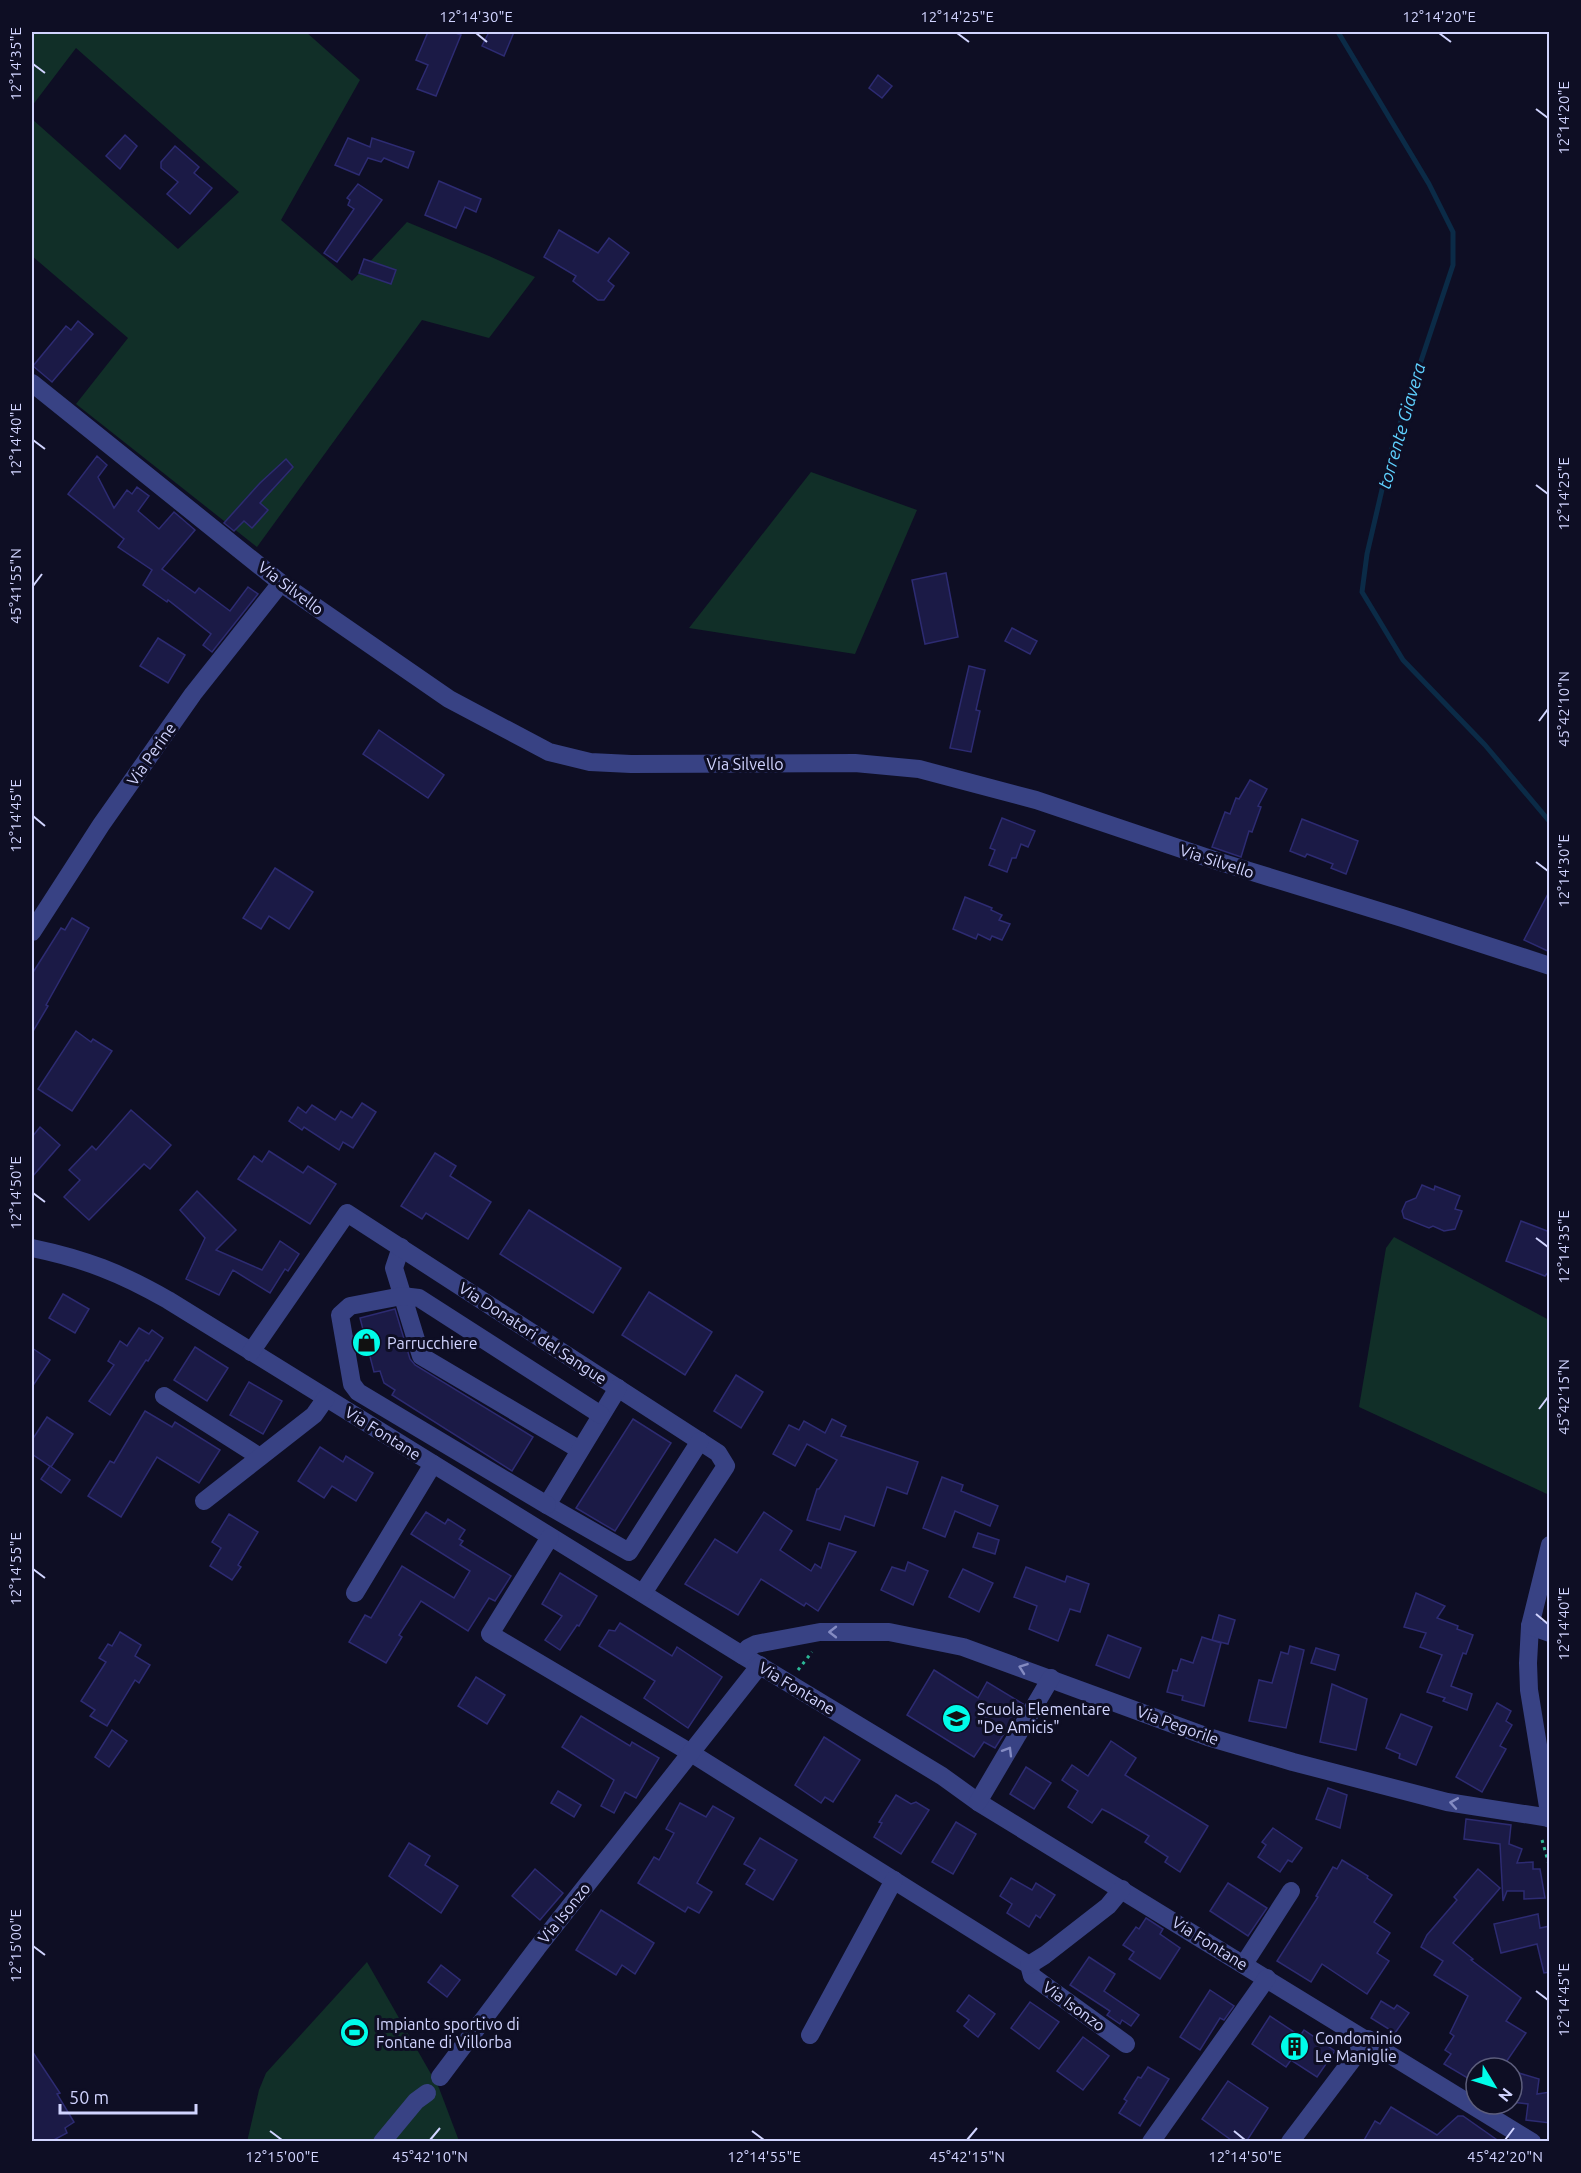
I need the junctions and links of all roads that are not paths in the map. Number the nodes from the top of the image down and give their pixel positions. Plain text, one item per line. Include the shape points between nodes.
1 (32, 383) edge
2 (281, 583) junction
3 (32, 932) edge
4 (1550, 966) edge
5 (401, 1247) junction
6 (32, 1248) edge
7 (402, 1296) junction
8 (251, 1352) junction
9 (618, 1388) junction
10 (164, 1396) dead end
11 (326, 1398) junction
12 (601, 1415) junction
13 (700, 1442) junction
14 (580, 1450) junction
15 (260, 1457) junction
16 (433, 1464) junction
17 (204, 1501) dead end
18 (548, 1505) junction
19 (550, 1537) junction
20 (1550, 1545) edge
21 (355, 1593) dead end
22 (643, 1593) junction
23 (1530, 1626) junction
24 (1550, 1633) edge
25 (742, 1655) junction
26 (759, 1665) junction
27 (1051, 1678) junction
28 (692, 1753) junction
29 (978, 1802) junction
30 (1549, 1818) edge
31 (894, 1880) junction
32 (1122, 1889) junction
33 (1291, 1891) dead end
34 (1244, 1964) junction
35 (1029, 1965) junction
36 (1267, 1978) junction
37 (810, 2035) dead end
38 (1368, 2039) junction
39 (1126, 2044) dead end
40 (440, 2077) dead end
41 (427, 2093) dead end
42 (382, 2142) edge
43 (1150, 2142) edge
44 (1290, 2142) edge
45 (1532, 2142) edge

1 - 2 street, Via Silvello
2 - 3 street, Via Perine via 193,694
2 - 4 street, Via Silvello via 449,699 549,752 590,762 620,764 855,763 919,769 1036,800
5 - 7 street via 394,1268
5 - 8 street, Via Donatori del Sangue via 347,1214
5 - 9 street, Via Donatori del Sangue
6 - 8 street, Via Fontane via 81,1260 129,1278
7 - 12 street via 419,1298
7 - 14 street via 421,1356
7 - 18 street via 350,1306 340,1315 352,1384 358,1392
8 - 11 street, Via Fontane
9 - 12 street
9 - 13 street, Via Donatori del Sangue
10 - 15 street
11 - 15 street, Via Fontane via 314,1415
11 - 16 street, Via Fontane
12 - 14 street
13 - 18 street via 629,1552
13 - 22 street, Via Donatori del Sangue via 718,1453 726,1466
14 - 18 street
15 - 17 street, Via Fontane
16 - 19 street, Via Fontane
16 - 21 street
19 - 22 street, Via Fontane
19 - 28 street, Via Isonzo via 490,1634
20 - 23 street
22 - 25 street, Via Fontane
23 - 24 street
23 - 30 street via 1529,1690
25 - 26 street, Via Fontane
27 -> 25 street, Via Pegorile via 963,1647 889,1632 820,1632 756,1644
26 - 28 street, Via Isonzo
26 - 29 street, Via Fontane
29 -> 27 street
30 -> 27 street, Via Pegorile via 1447,1802 1293,1762 1209,1737
28 - 31 street, Via Isonzo
28 - 40 street, Via Isonzo
29 - 32 street, Via Fontane
31 - 35 street, Via Isonzo
31 - 37 street
32 - 34 street, Via Fontane
32 - 35 street, Via Isonzo via 1108,1906
33 - 34 street
34 - 36 street, Via Fontane
35 - 39 street, Via Isonzo via 1032,1976
36 - 38 street, Via Fontane
36 - 43 street, Via Fontane
38 - 44 street
38 - 45 street, Via Fontane
41 - 42 street

